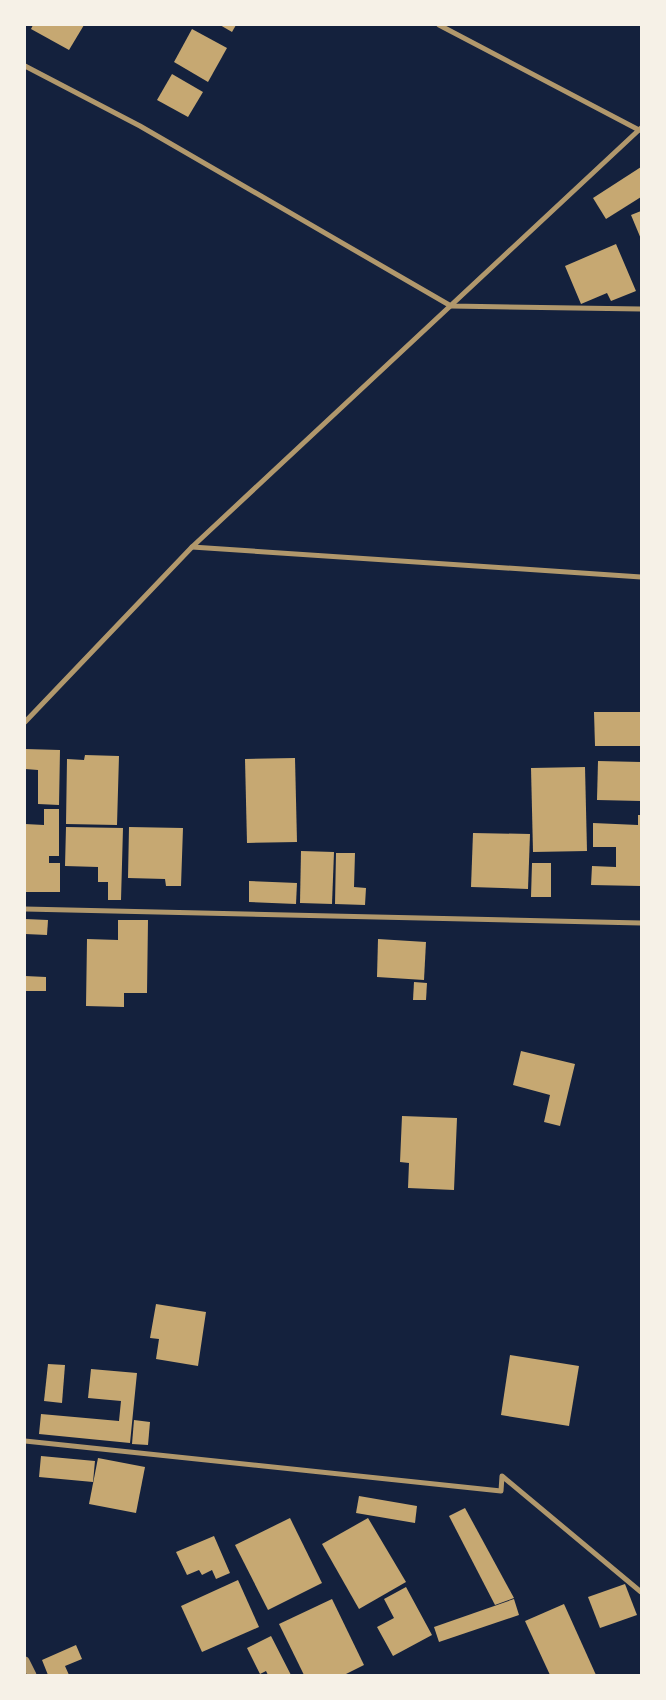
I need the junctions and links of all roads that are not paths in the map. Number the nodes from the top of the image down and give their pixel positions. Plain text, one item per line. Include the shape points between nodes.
1 (439, 25) edge
2 (25, 66) edge
3 (640, 129) edge
4 (452, 306) junction
5 (641, 309) edge
6 (192, 547) junction
7 (641, 577) edge
8 (25, 722) edge
9 (25, 909) edge
10 (641, 923) edge
11 (25, 1441) edge
12 (641, 1592) edge
13 (25, 1661) edge
14 (32, 1675) edge

1 - 3 street
2 - 4 street via 140,126
3 - 4 street
4 - 5 street
4 - 6 street
6 - 7 street
6 - 8 street
9 - 10 street
11 - 12 street via 501,1491 502,1476
13 - 14 street

